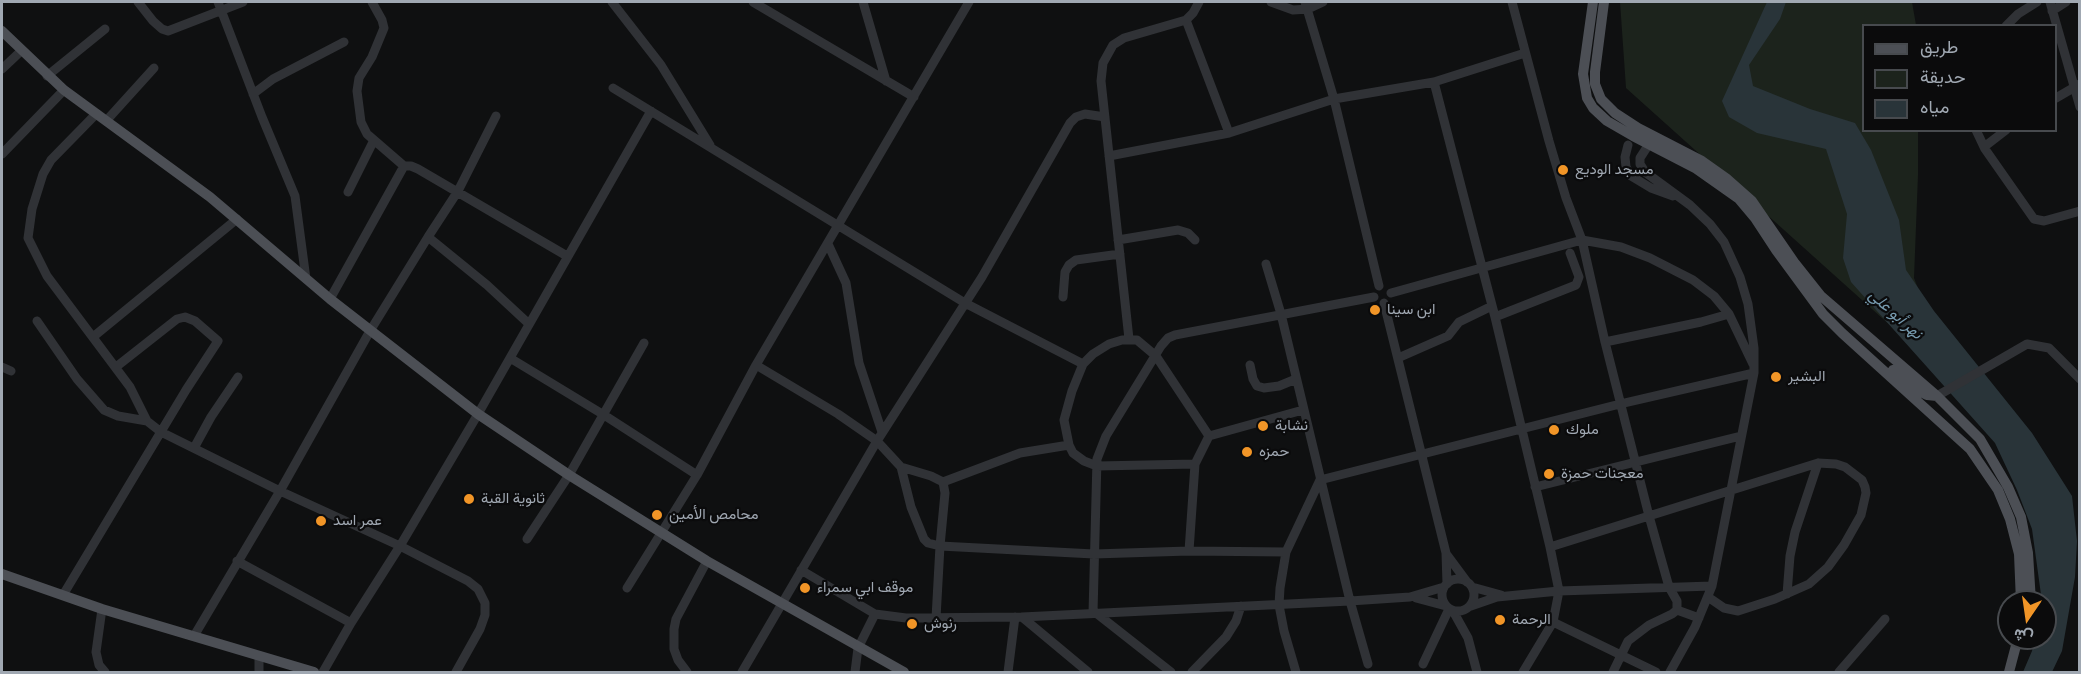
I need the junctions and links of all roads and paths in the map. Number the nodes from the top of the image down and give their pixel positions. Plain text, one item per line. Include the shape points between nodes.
1 (138, 2) edge
2 (218, 2) edge
3 (243, 2) edge
4 (372, 2) edge
5 (612, 2) edge
6 (753, 2) edge
7 (864, 2) edge
8 (969, 2) edge
9 (1199, 2) edge
10 (1271, 2) edge
11 (1323, 2) edge
12 (1512, 2) edge
13 (1593, 2) edge
14 (1604, 2) edge
15 (2037, 2) edge
16 (2066, 2) edge
17 (766, 5) edge
18 (1307, 5) edge
19 (2051, 6) edge
20 (222, 11) junction
21 (1186, 20) junction
22 (2009, 24) edge
23 (2057, 24) edge
24 (2057, 24) edge
25 (105, 29) dead end
26 (2, 31) edge
27 (344, 42) dead end
28 (21, 51) junction
29 (1525, 52) junction
30 (154, 68) dead end
31 (2, 69) edge
32 (47, 76) junction
33 (886, 81) junction
34 (1434, 82) junction
35 (2077, 86) edge
36 (613, 88) dead end
37 (64, 90) junction
38 (253, 94) junction
39 (914, 97) junction
40 (2057, 97) edge
41 (1334, 99) junction
42 (2079, 107) edge
43 (651, 111) junction
44 (96, 114) junction
45 (496, 116) dead end
46 (1105, 117) junction
47 (106, 121) junction
48 (1977, 132) edge
49 (2004, 132) edge
50 (1229, 133) junction
51 (375, 140) junction
52 (1648, 144) junction
53 (1628, 146) dead end
54 (1983, 147) junction
55 (713, 150) junction
56 (2, 154) edge
57 (1109, 156) junction
58 (404, 166) junction
59 (348, 192) dead end
60 (458, 192) junction
61 (1681, 198) junction
62 (2079, 211) edge
63 (237, 219) junction
64 (839, 226) junction
65 (428, 237) junction
66 (1118, 240) junction
67 (1195, 240) dead end
68 (1582, 240) junction
69 (828, 244) junction
70 (1570, 253) dead end
71 (1120, 254) junction
72 (567, 256) junction
73 (1266, 264) dead end
74 (1482, 269) junction
75 (306, 279) junction
76 (1379, 286) junction
77 (1391, 293) junction
78 (1063, 297) dead end
79 (1374, 297) junction
80 (330, 299) junction
81 (965, 303) junction
82 (1384, 303) junction
83 (1491, 306) junction
84 (1281, 314) junction
85 (1729, 314) junction
86 (1495, 317) junction
87 (37, 321) dead end
88 (529, 324) junction
89 (370, 331) junction
90 (1842, 333) junction
91 (93, 337) junction
92 (1129, 339) junction
93 (1605, 342) junction
94 (644, 343) dead end
95 (1156, 356) junction
96 (510, 358) junction
97 (1398, 358) junction
98 (1083, 364) junction
99 (756, 365) junction
100 (1250, 365) dead end
101 (116, 367) junction
102 (1754, 370) junction
103 (238, 377) dead end
104 (1296, 379) junction
105 (2079, 379) edge
106 (1940, 394) junction
107 (1620, 404) junction
108 (1303, 410) junction
109 (478, 414) junction
110 (604, 415) junction
111 (147, 421) junction
112 (1520, 430) junction
113 (161, 432) junction
114 (882, 432) junction
115 (1209, 436) junction
116 (1741, 436) junction
117 (877, 441) junction
118 (1069, 445) junction
119 (194, 448) junction
120 (1422, 455) junction
121 (1635, 462) junction
122 (1818, 463) junction
123 (1195, 464) junction
124 (1097, 466) junction
125 (901, 467) junction
126 (569, 475) junction
127 (697, 475) junction
128 (1320, 480) junction
129 (943, 482) junction
130 (1535, 487) junction
131 (280, 491) junction
132 (1730, 492) junction
133 (1649, 516) junction
134 (662, 533) junction
135 (526, 539) dead end
136 (400, 546) junction
137 (940, 546) junction
138 (1550, 548) junction
139 (1189, 551) junction
140 (1286, 552) junction
141 (1446, 553) junction
142 (1094, 554) junction
143 (237, 561) junction
144 (707, 561) junction
145 (801, 570) junction
146 (2, 574) edge
147 (1470, 585) junction
148 (1445, 586) junction
149 (1712, 586) junction
150 (1670, 587) junction
151 (627, 588) dead end
152 (2020, 590) edge
153 (2031, 590) edge
154 (1559, 591) junction
155 (1787, 594) junction
156 (63, 595) junction
157 (1506, 596) junction
158 (1410, 597) junction
159 (1708, 597) junction
160 (1350, 602) junction
161 (782, 605) junction
162 (1279, 605) junction
163 (1241, 606) junction
164 (1470, 607) junction
165 (1449, 608) junction
166 (102, 609) junction
167 (1677, 610) junction
168 (875, 614) junction
169 (1095, 614) junction
170 (1019, 617) junction
171 (936, 618) junction
172 (1699, 618) junction
173 (1885, 619) dead end
174 (1553, 622) junction
175 (351, 623) junction
176 (194, 636) junction
177 (1468, 639) junction
178 (858, 648) junction
179 (2015, 650) edge
180 (2022, 650) edge
181 (259, 657) junction
182 (1622, 657) junction
183 (1368, 664) dead end
184 (1423, 664) dead end
185 (105, 672) edge
186 (259, 672) edge
187 (314, 672) edge
188 (323, 672) edge
189 (456, 672) edge
190 (687, 672) edge
191 (742, 672) edge
192 (855, 672) edge
193 (904, 672) edge
194 (1008, 672) edge
195 (1088, 672) edge
196 (1171, 672) edge
197 (1192, 672) edge
198 (1296, 672) edge
199 (1477, 672) edge
200 (1523, 672) edge
201 (1613, 672) edge
202 (1656, 672) edge
203 (1670, 672) edge
204 (1839, 672) edge
205 (2009, 672) edge
206 (2016, 672) edge

1 - 20 street via 153,21 168,31
2 - 20 street
3 - 20 street
4 - 51 street via 384,28 359,78 357,91 361,122 366,134
5 - 55 street via 662,65
6 - 17 street
7 - 33 street
8 - 39 street
9 - 21 street
10 - 18 street via 1293,10
11 - 18 street
12 - 29 street
13 - 52 main road via 1583,74 1587,98 1607,121
14 - 106 main road via 1595,84 1601,99 1637,130 1702,161 1735,185 1752,201 1821,296
15 - 22 street
16 - 19 street
17 - 33 street
18 - 41 street
19 - 24 street
20 - 38 street
21 - 46 street via 1124,38 1113,45 1103,63
21 - 50 street
23 - 35 street
25 - 32 street
26 - 28 main road
27 - 38 street via 273,79
28 - 31 street
28 - 32 main road
29 - 34 street
29 - 68 street via 1566,198
30 - 47 street
32 - 37 main road
33 - 39 street
34 - 41 street
34 - 74 street
35 - 40 street
35 - 42 street
36 - 43 street
37 - 44 main road
37 - 56 street
38 - 75 street via 295,196
39 - 64 street
41 - 50 street
41 - 76 street
43 - 55 street
43 - 72 street
44 - 47 main road
44 - 91 street via 51,160 28,229 28,238 47,276
45 - 60 street
46 - 57 street
46 - 81 street via 1085,114 1070,123
47 - 63 main road
48 - 54 street
49 - 54 street
50 - 57 street
51 - 58 street
51 - 59 street
52 - 61 street via 1640,158 1641,167
52 - 90 main road via 1695,168 1739,200 1813,302
53 - 61 street via 1625,157 1631,176
54 - 62 street via 2036,220
55 - 64 street
57 - 66 street
58 - 60 street via 418,169
58 - 80 street
60 - 65 street
60 - 72 street
61 - 102 street via 1710,224 1731,255 1748,304
63 - 75 main road
63 - 91 street
64 - 69 street
64 - 81 street
65 - 88 street
65 - 89 street
66 - 67 street via 1178,230
66 - 71 street
68 - 74 street
68 - 85 street via 1621,247 1669,268 1705,288
68 - 93 street
69 - 99 street
69 - 114 street via 846,283 859,363
70 - 86 street via 1579,277 1575,285
71 - 78 street via 1077,260 1069,266
71 - 92 street
72 - 88 street
73 - 84 street
74 - 77 street
74 - 83 street
75 - 80 main road
76 - 77 street
76 - 79 street
77 - 82 street
79 - 82 street
79 - 84 street
80 - 89 main road
81 - 98 street
81 - 114 street
82 - 97 street
83 - 86 street
83 - 97 street via 1459,322 1448,336
84 - 95 street via 1175,334
84 - 104 street
85 - 93 street
85 - 102 street
86 - 112 street
87 - 111 street via 76,379 104,410
88 - 96 street
89 - 109 main road
89 - 131 street
90 - 106 main road via 1863,345 1919,392 1928,396
90 - 152 main road via 1952,432 1985,468 2010,519 2019,554
91 - 101 street
92 - 95 street via 1137,340
92 - 98 street via 1109,344
93 - 107 street
94 - 110 street
95 - 115 street
95 - 124 street via 1106,436
96 - 109 street
96 - 110 street
97 - 120 street
98 - 118 street via 1064,420
99 - 117 street
99 - 127 street
100 - 104 street via 1257,386 1279,386
101 - 111 street
101 - 113 street via 184,317 195,321 218,341
102 - 107 street
102 - 116 street
103 - 119 street
104 - 108 street
105 - 106 street via 2049,348 2027,344
106 - 153 main road via 1980,440 2008,487 2025,535
107 - 112 street
107 - 121 street
108 - 115 street
108 - 128 street
109 - 126 main road
109 - 136 street
110 - 126 street
110 - 127 street
111 - 113 street
112 - 120 street
112 - 130 street
113 - 119 street
113 - 156 street
114 - 117 street
115 - 123 street
116 - 121 street
116 - 132 street
117 - 125 street
117 - 145 street
118 - 124 street via 1073,453
118 - 129 street via 1020,453
119 - 131 street
120 - 128 street
120 - 141 street
121 - 130 street
121 - 133 street
122 - 132 street
122 - 155 street via 1795,532
122 - 155 street via 1836,464 1862,480 1864,505 1828,567 1809,584
123 - 124 street
123 - 139 street
124 - 142 street
125 - 129 street
125 - 137 street via 921,534 928,543
126 - 134 main road
126 - 135 street
127 - 134 street
128 - 140 street
128 - 160 street
129 - 137 street
130 - 138 street
131 - 136 street
131 - 143 street
132 - 133 street
132 - 149 street
133 - 138 street
133 - 150 street
134 - 144 main road
134 - 151 street
136 - 175 street
136 - 189 street via 478,589 485,615
137 - 142 street
137 - 171 street
138 - 154 street
139 - 140 street
139 - 142 street
140 - 162 street
141 - 147 street
141 - 148 street
142 - 169 street
143 - 175 street
143 - 176 street
144 - 161 main road
144 - 190 street via 674,629 674,649
145 - 161 street
145 - 168 street
146 - 156 main road
147 - 148 street via 1457,579
147 - 157 street
147 - 164 street via 1474,593
148 - 158 street
148 - 165 street via 1442,597
149 - 150 street
149 - 159 street
150 - 154 street
150 - 167 street
154 - 157 street
154 - 174 street
155 - 159 street via 1738,611
156 - 166 main road
157 - 164 street
158 - 160 street
158 - 165 street
159 - 172 street
160 - 162 street
160 - 183 street
161 - 178 main road
161 - 191 street
162 - 163 street
162 - 198 street
163 - 169 street
163 - 197 street via 1226,637
164 - 165 street via 1462,611
164 - 177 street
165 - 177 street
165 - 184 street
166 - 176 main road
166 - 185 street via 96,652
167 - 172 street
167 - 182 street via 1633,636
168 - 171 street
168 - 178 street
169 - 170 street
169 - 196 street
170 - 171 street
170 - 194 street
170 - 195 street
172 - 203 street
173 - 204 street
174 - 182 street
174 - 200 street
175 - 188 street
176 - 181 main road
177 - 199 street
178 - 192 street
178 - 193 main road
179 - 205 main road
180 - 206 main road
181 - 186 street
181 - 187 main road
182 - 201 street
182 - 202 street

